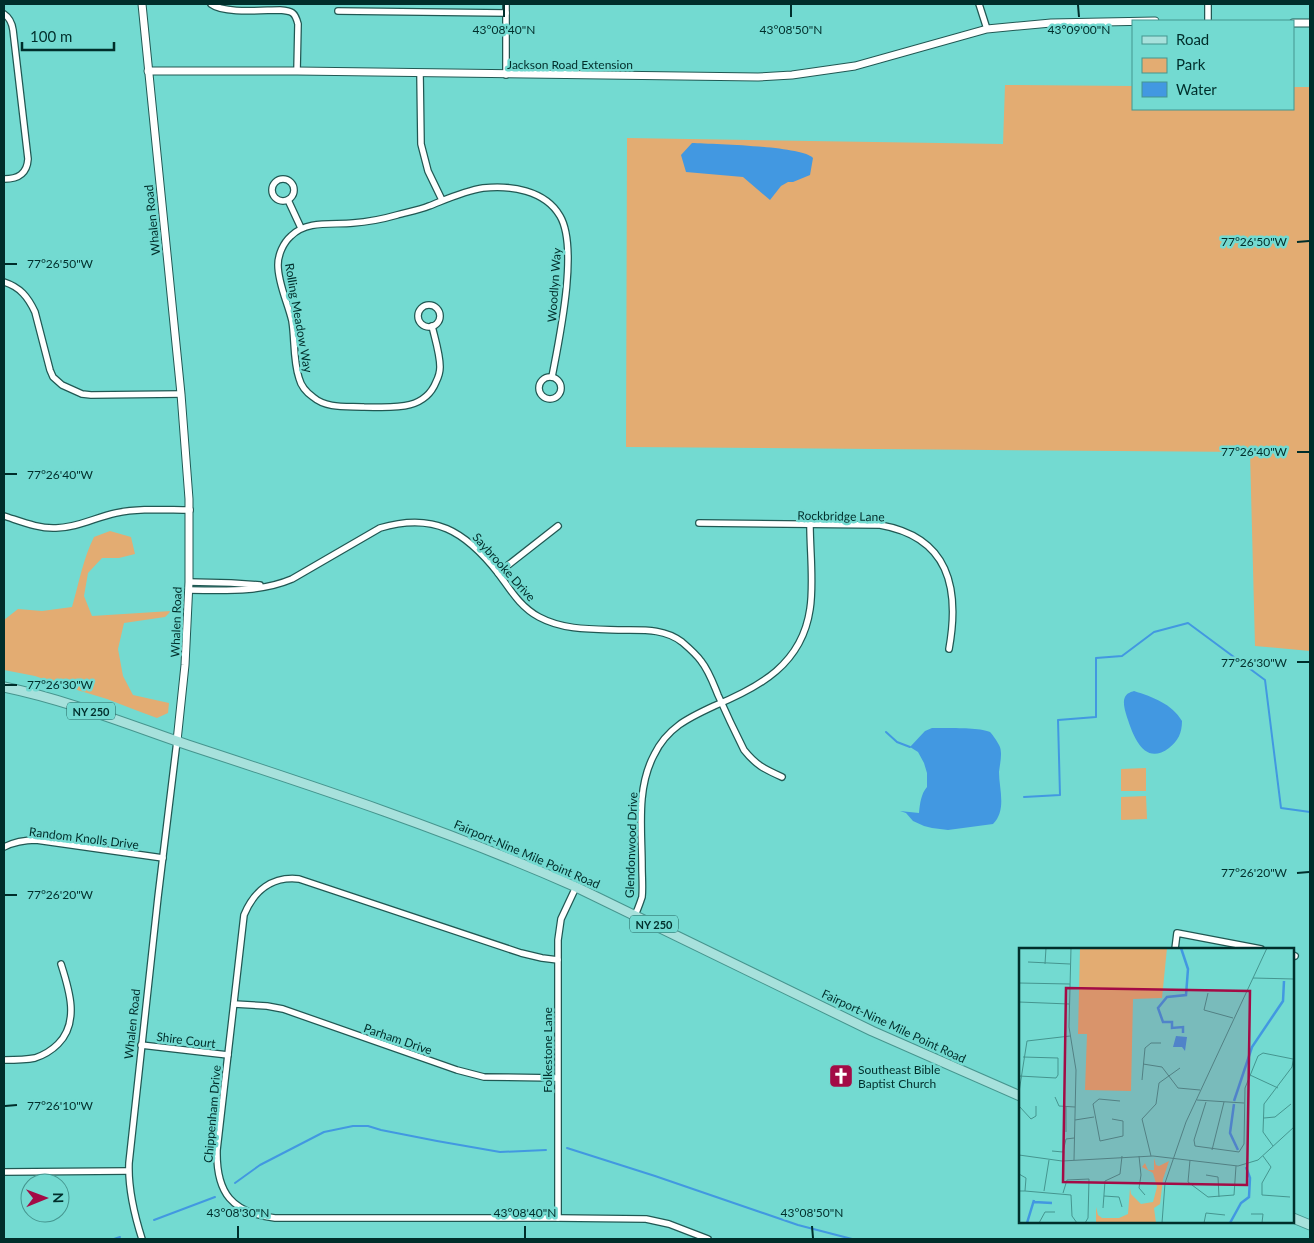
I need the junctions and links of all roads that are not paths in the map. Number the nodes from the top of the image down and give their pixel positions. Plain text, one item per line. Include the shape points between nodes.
1 (142, 4) edge
2 (211, 4) edge
3 (506, 4) edge
4 (979, 4) edge
5 (1208, 4) edge
6 (338, 11) dead end
7 (506, 13) junction
8 (4, 14) edge
9 (1208, 20) edge
10 (1132, 21) edge
11 (1294, 23) edge
12 (1310, 23) edge
13 (987, 29) junction
14 (148, 71) junction
15 (297, 71) junction
16 (420, 73) junction
17 (506, 75) junction
18 (4, 180) edge
19 (288, 200) dead end
20 (442, 200) junction
21 (301, 228) junction
22 (4, 282) edge
23 (432, 326) dead end
24 (552, 377) dead end
25 (181, 394) junction
26 (190, 510) junction
27 (4, 516) edge
28 (699, 523) dead end
29 (558, 526) dead end
30 (810, 526) junction
31 (498, 573) junction
32 (189, 586) junction
33 (949, 649) dead end
34 (4, 687) edge
35 (722, 703) junction
36 (177, 741) junction
37 (782, 777) dead end
38 (4, 847) edge
39 (163, 858) junction
40 (576, 887) junction
41 (635, 915) junction
42 (1175, 948) edge
43 (1256, 948) edge
44 (558, 960) junction
45 (61, 964) dead end
46 (234, 1004) junction
47 (141, 1045) junction
48 (228, 1055) junction
49 (4, 1060) edge
50 (557, 1078) junction
51 (1019, 1096) edge
52 (128, 1171) junction
53 (4, 1172) edge
54 (558, 1218) junction
55 (1294, 1218) edge
56 (1310, 1225) edge
57 (142, 1239) edge
58 (708, 1239) edge

1 - 14 street, Whalen Road
2 - 15 street via 224,10 294,13 298,24
3 - 7 street
4 - 13 street
5 - 9 street
6 - 7 street
7 - 17 street
8 - 18 street via 13,30 28,159 23,174
10 - 13 street, Jackson Road Extension via 1051,22
11 - 12 street
13 - 17 street, Jackson Road Extension via 854,66 792,75 758,78
14 - 15 street, Jackson Road Extension
14 - 25 street, Whalen Road
15 - 16 street, Jackson Road Extension
16 - 17 street, Jackson Road Extension
16 - 20 street via 421,144 428,171
19 - 21 street
20 - 21 street via 380,219
20 - 24 street, Woodlyn Way via 472,190 521,189 543,198 560,215 568,252 564,313
21 - 23 street, Rolling Meadow Way via 284,245 278,265 292,322 299,378 312,397 337,406 402,407 420,401 433,389 440,368
22 - 25 street via 16,286 31,304 52,376 62,385 91,395
25 - 26 street, Whalen Road
26 - 27 street via 121,512 57,528
26 - 32 street, Whalen Road
28 - 30 street, Rockbridge Lane
29 - 31 street
30 - 33 street, Rockbridge Lane via 880,525 902,530 923,541 940,560 949,578 953,613
30 - 35 street, Glendonwood Drive via 810,609 800,641 780,669 769,678
31 - 32 street, Saybrooke Drive via 476,547 453,530 409,522 380,528 279,584
31 - 35 street, Saybrooke Drive via 521,603 549,621 572,628 653,630 680,640 702,661
32 - 36 street, Whalen Road via 185,674
34 - 36 main road, Fairport-Nine Mile Point Road / NY 250 via 37,694
35 - 37 street, Saybrooke Drive via 752,760
35 - 41 street, Glendonwood Drive via 674,728 648,768 642,801 642,895
36 - 39 street, Whalen Road
36 - 40 main road, Fairport-Nine Mile Point Road / NY 250 via 417,822
38 - 39 street, Random Knolls Drive via 24,840 36,840
39 - 47 street, Whalen Road
40 - 41 main road, Fairport-Nine Mile Point Road / NY 250
40 - 44 street, Folkestone Lane via 559,926
41 - 51 main road, Fairport-Nine Mile Point Road / NY 250 via 872,1031
42 - 43 street via 1177,933
44 - 46 street, Chippenham Drive via 521,953 299,878 285,878 261,889 244,915
44 - 50 street, Folkestone Lane
45 - 49 street via 70,999 67,1032 44,1054
46 - 48 street, Chippenham Drive
46 - 50 street, Parham Drive via 283,1010 484,1078
47 - 48 street, Shire Court
47 - 52 street, Whalen Road
48 - 54 street, Chippenham Drive via 217,1150 218,1175 232,1202 247,1212 275,1218
50 - 54 street, Folkestone Lane
52 - 53 street
52 - 57 street, Whalen Road via 132,1204
54 - 58 street, Chippenham Drive via 646,1219
55 - 56 main road

